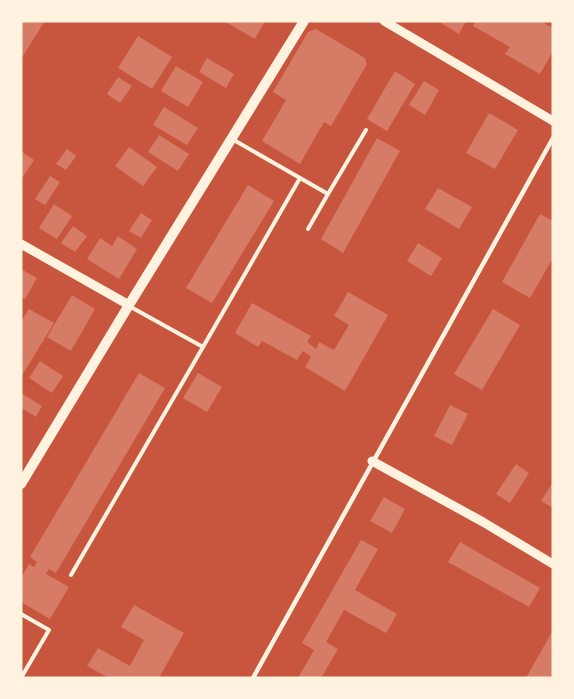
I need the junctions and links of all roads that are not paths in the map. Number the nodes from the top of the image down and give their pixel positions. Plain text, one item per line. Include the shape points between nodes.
1 (304, 21) edge
2 (384, 21) edge
3 (553, 121) edge
4 (366, 130) dead end
5 (553, 138) edge
6 (232, 139) junction
7 (300, 178) junction
8 (328, 194) junction
9 (308, 229) dead end
10 (21, 244) edge
11 (129, 306) junction
12 (203, 346) junction
13 (372, 461) junction
14 (21, 484) edge
15 (553, 564) edge
16 (72, 575) dead end
17 (21, 614) edge
18 (22, 678) edge
19 (253, 678) edge

1 - 6 main road
2 - 3 street
4 - 8 lane
5 - 13 street
6 - 7 lane
6 - 11 main road
7 - 8 lane
7 - 12 lane
8 - 9 lane
10 - 11 street
11 - 12 lane
11 - 14 main road
12 - 16 lane
13 - 15 street
13 - 19 street
17 - 18 lane via 49,630

